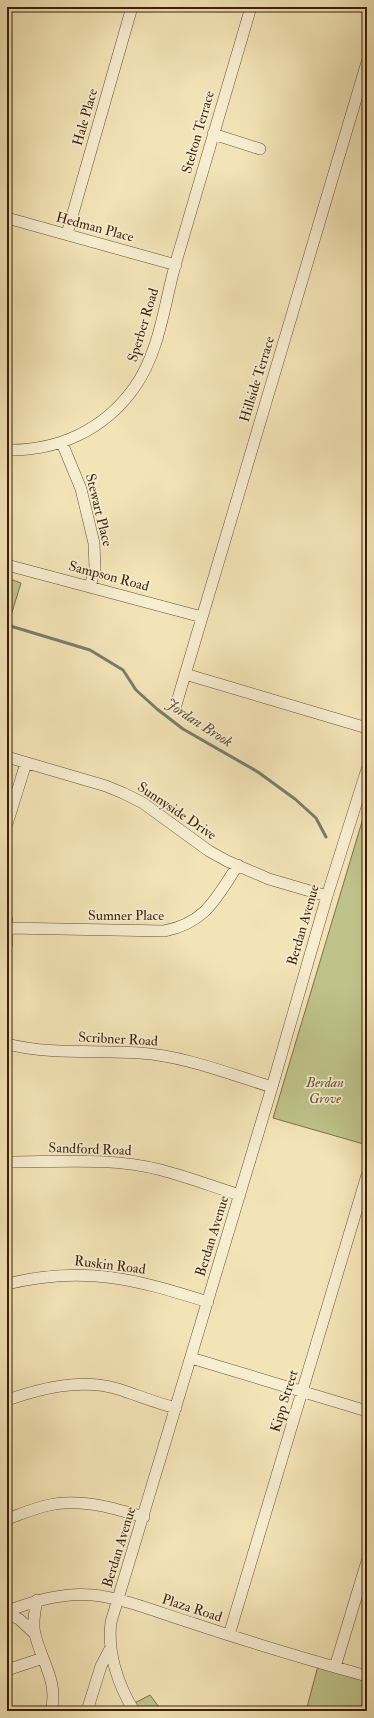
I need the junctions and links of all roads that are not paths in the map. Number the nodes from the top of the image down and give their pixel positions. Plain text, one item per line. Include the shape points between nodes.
1 (132, 7) edge
2 (251, 7) edge
3 (367, 62) edge
4 (213, 134) junction
5 (260, 148) dead end
6 (7, 218) edge
7 (67, 234) junction
8 (176, 265) junction
9 (62, 442) junction
10 (7, 450) edge
11 (7, 565) edge
12 (90, 587) junction
13 (202, 617) junction
14 (185, 674) junction
15 (176, 705) dead end
16 (367, 728) edge
17 (7, 757) edge
18 (26, 763) junction
19 (367, 768) edge
20 (7, 824) edge
21 (238, 865) junction
22 (327, 896) junction
23 (7, 924) edge
24 (7, 944) edge
25 (7, 1044) edge
26 (272, 1087) junction
27 (7, 1162) edge
28 (367, 1175) edge
29 (240, 1195) junction
30 (7, 1284) edge
31 (208, 1302) junction
32 (191, 1358) junction
33 (302, 1392) junction
34 (7, 1400) edge
35 (176, 1408) junction
36 (367, 1411) edge
37 (144, 1517) junction
38 (7, 1519) edge
39 (367, 1561) edge
40 (363, 1585) edge
41 (37, 1600) junction
42 (119, 1600) junction
43 (7, 1611) edge
44 (7, 1614) edge
45 (34, 1633) junction
46 (229, 1635) junction
47 (111, 1647) junction
48 (43, 1658) junction
49 (335, 1667) junction
50 (7, 1670) edge
51 (367, 1676) edge
52 (51, 1711) edge
53 (86, 1711) edge
54 (134, 1711) edge

1 - 7 street, Hale Place
2 - 4 street, Stelton Terrace
3 - 13 street, Hillside Terrace
4 - 5 street
4 - 8 street, Stelton Terrace
6 - 7 street, Hedman Place
7 - 8 street, Hedman Place
8 - 9 street, Sperber Road via 152,354 135,388 124,402 104,419 80,435
9 - 10 street, Sperber Road via 44,448
9 - 12 street, Stewart Place via 81,488 94,543 95,568
11 - 12 street, Sampson Road
12 - 13 street, Sampson Road
13 - 14 street, Hillside Terrace
14 - 15 street, Hillside Terrace
14 - 16 street
17 - 18 street, Sunnyside Drive
18 - 20 street
18 - 21 street, Sunnyside Drive via 123,793 142,803 209,851
19 - 22 street, Berdan Avenue
21 - 22 street, Sunnyside Drive via 269,879
21 - 23 street, Sumner Place via 208,909 189,924 177,929 164,931
22 - 26 street, Berdan Avenue
23 - 24 street
25 - 26 street, Scribner Road via 44,1051 151,1055 186,1061
26 - 29 street, Berdan Avenue
27 - 29 street, Sandford Road via 103,1162 136,1166 161,1170
28 - 33 street, Kipp Street
29 - 31 street, Berdan Avenue
30 - 31 street, Ruskin Road via 60,1275 84,1275 142,1283
31 - 32 street, Berdan Avenue
32 - 33 street
32 - 35 street, Berdan Avenue
33 - 36 street
33 - 46 street, Kipp Street
34 - 35 street via 57,1386 96,1386 117,1389
35 - 37 street, Berdan Avenue
37 - 38 street via 84,1503 67,1503 49,1505
37 - 42 street, Berdan Avenue
39 - 40 street
40 - 49 street
41 - 42 street, Plaza Road via 77,1594
41 - 43 street, Plaza Road
41 - 45 street
42 - 46 street, Plaza Road
42 - 47 street, Berdan Avenue via 109,1637
44 - 45 street via 19,1619
45 - 48 street
46 - 49 street, Plaza Road
47 - 53 street, Berdan Avenue via 101,1666
47 - 54 street via 122,1687
48 - 50 street
48 - 52 street via 53,1685
49 - 51 street, Plaza Road

